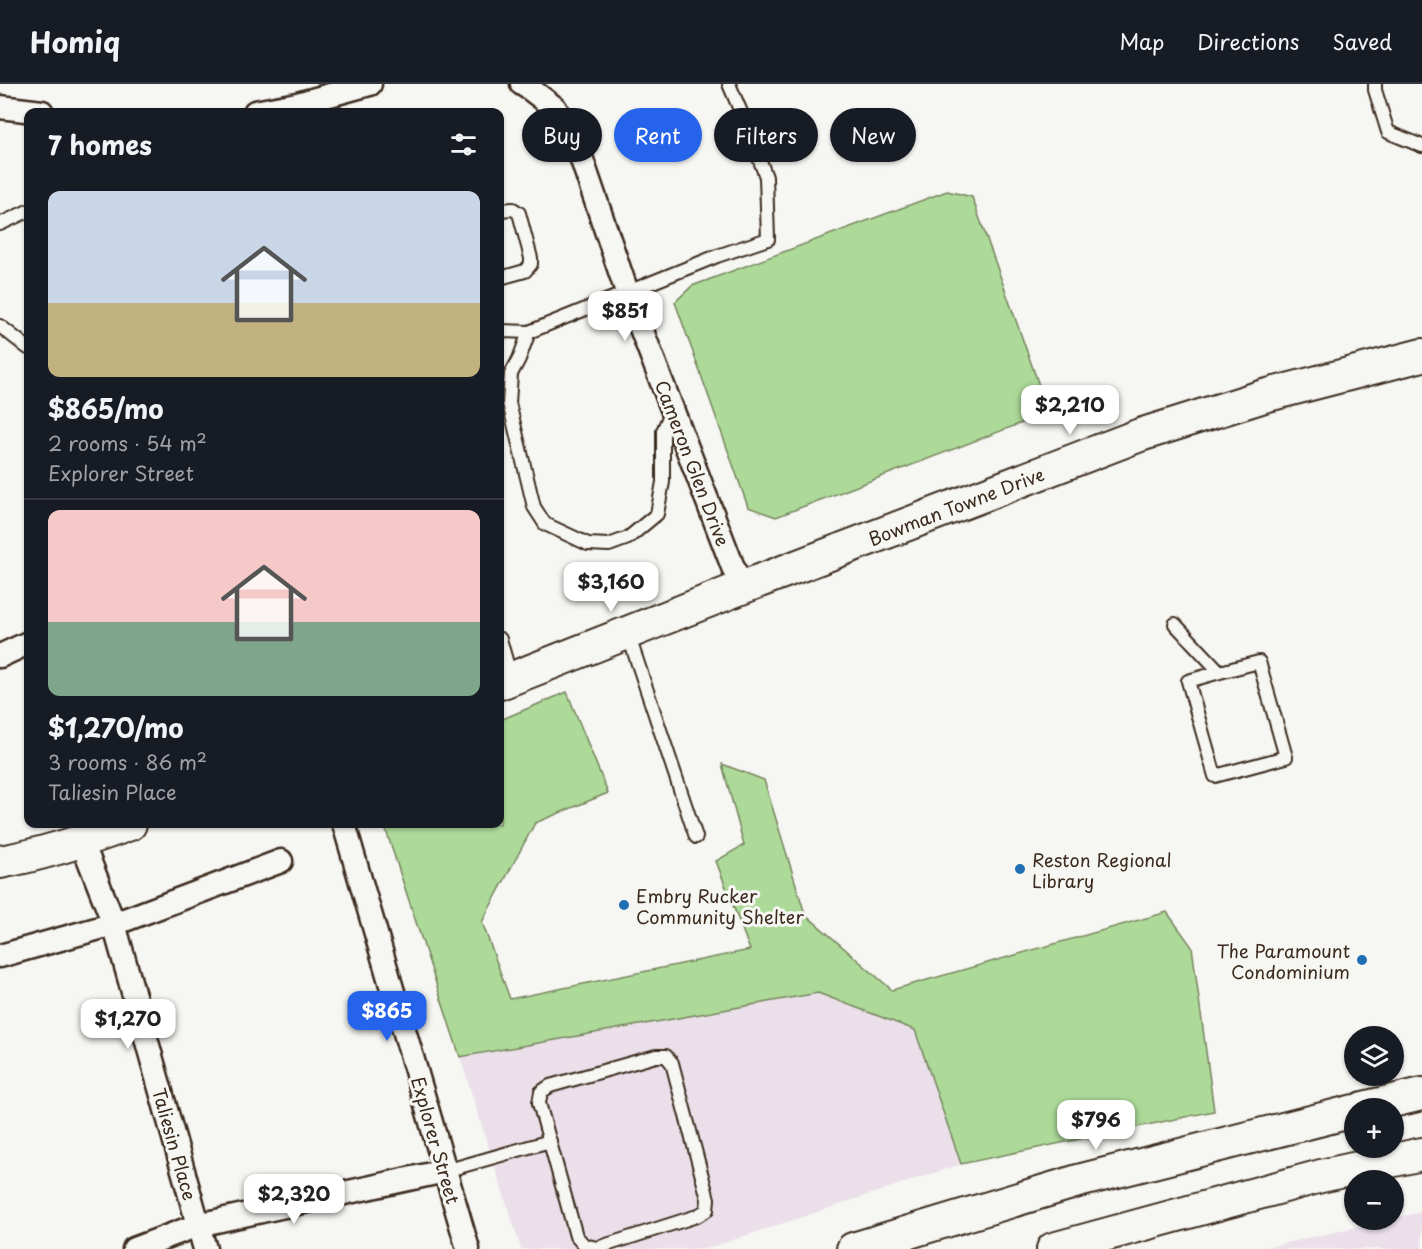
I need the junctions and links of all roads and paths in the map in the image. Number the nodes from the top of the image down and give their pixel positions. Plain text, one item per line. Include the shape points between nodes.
1 (522, 84) edge
2 (729, 84) edge
3 (1375, 84) edge
4 (356, 86) edge
5 (0, 107) edge
6 (276, 108) edge
7 (24, 110) edge
8 (1422, 146) edge
9 (504, 210) edge
10 (24, 213) edge
11 (0, 224) edge
12 (504, 277) edge
13 (627, 292) junction
14 (0, 326) edge
15 (504, 331) edge
16 (529, 332) junction
17 (24, 345) edge
18 (1422, 355) edge
19 (673, 409) junction
20 (741, 588) junction
21 (1175, 624) dead end
22 (628, 633) junction
23 (24, 645) edge
24 (0, 656) edge
25 (1220, 672) junction
26 (506, 681) edge
27 (119, 828) edge
28 (345, 828) edge
29 (696, 837) dead end
30 (82, 842) junction
31 (281, 861) dead end
32 (0, 862) edge
33 (114, 924) junction
34 (0, 956) edge
35 (1422, 1094) edge
36 (1404, 1098) edge
37 (1344, 1114) edge
38 (550, 1142) junction
39 (1422, 1154) edge
40 (446, 1172) junction
41 (198, 1225) junction
42 (1106, 1242) edge
43 (134, 1249) edge
44 (205, 1249) edge
45 (468, 1249) edge
46 (853, 1249) edge
47 (1053, 1249) edge

1 - 13 street, Cameron Glen Drive via 555,108 568,130 580,154
2 - 13 lane via 766,177 768,239
3 - 8 lane via 1388,132
4 - 6 street
5 - 7 street
9 - 12 lane via 519,213 531,264
10 - 11 lane
13 - 16 lane
13 - 19 street, Cameron Glen Drive
14 - 17 lane
15 - 16 lane
16 - 19 lane via 511,374 509,403 534,507 545,524 588,544 609,545 628,538 657,514 663,482 663,431
18 - 20 street, Bowman Towne Drive via 1264,396 1140,435
19 - 20 street, Cameron Glen Drive
20 - 22 street, Bowman Towne Drive
21 - 25 lane
22 - 26 street, Bowman Towne Drive
22 - 29 lane
23 - 24 street
25 - 25 lane via 1259,662 1286,757 1215,776 1188,681
27 - 30 street
28 - 40 street, Explorer Street
30 - 32 street
30 - 33 street, Taliesin Place
31 - 33 street
33 - 34 street
33 - 41 street, Taliesin Place
35 - 36 street
37 - 46 street via 1078,1181
38 - 38 lane via 576,1236 584,1245 597,1248 707,1210 708,1198 672,1063 666,1056 550,1086 541,1092 539,1103
38 - 40 lane
39 - 42 street via 1322,1176
40 - 41 street, Taliesin Place
40 - 45 street, Explorer Street
41 - 43 street, Taliesin Place
41 - 44 street, Taliesin Place
42 - 47 street

